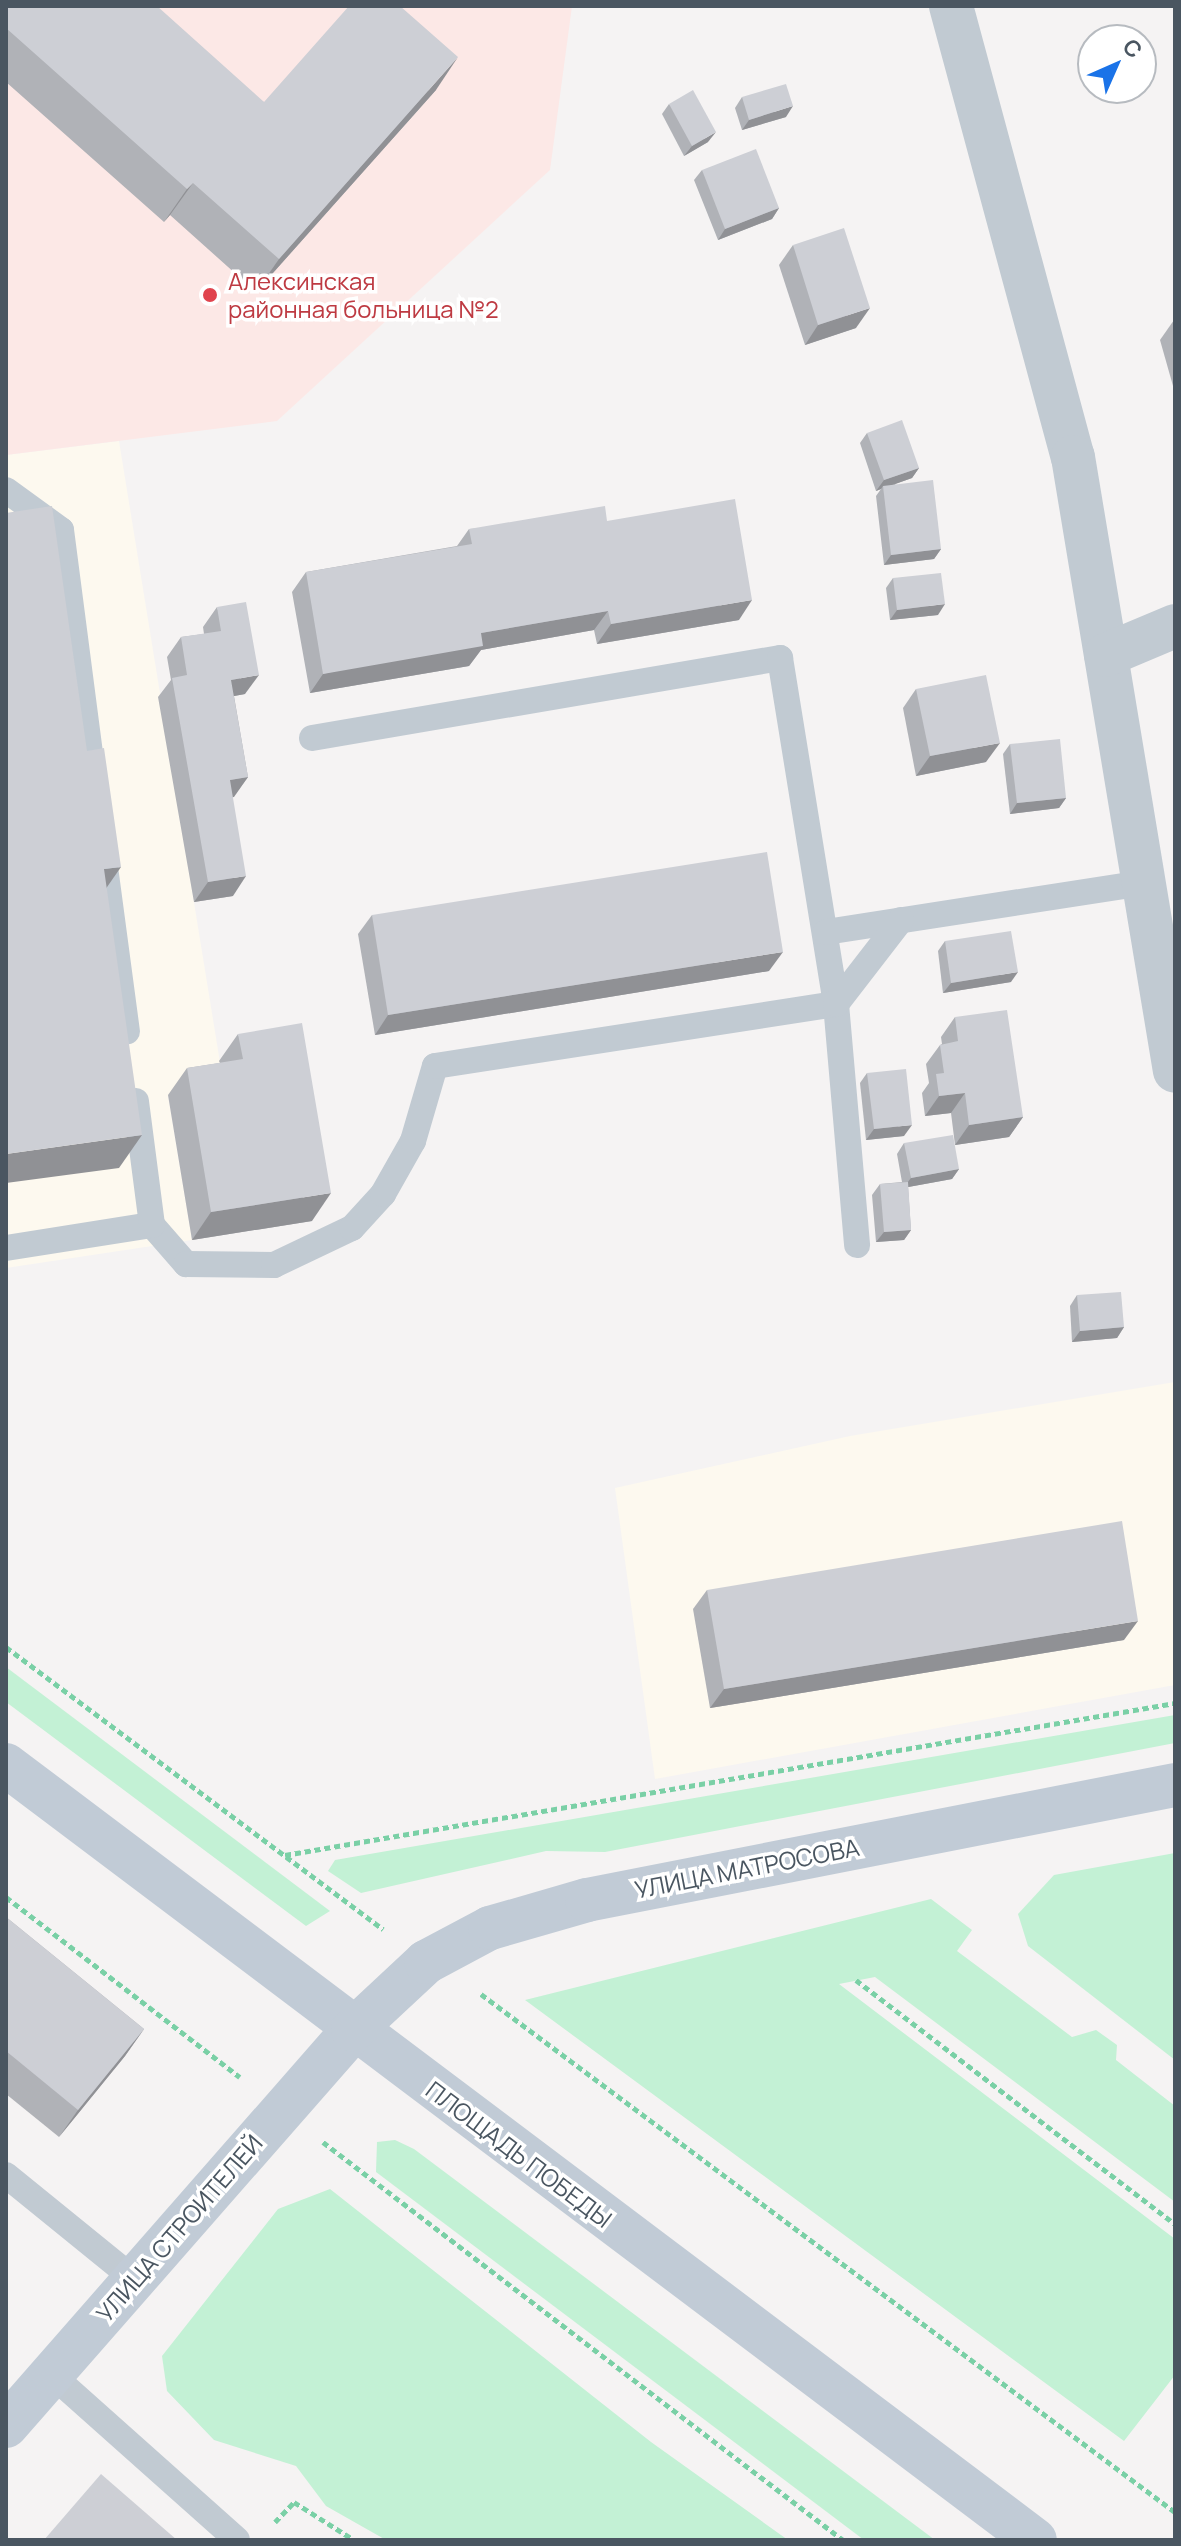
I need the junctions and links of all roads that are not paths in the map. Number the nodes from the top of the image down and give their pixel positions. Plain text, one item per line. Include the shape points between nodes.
1 (951, 6) edge
2 (6, 490) edge
3 (1175, 626) edge
4 (1106, 655) junction
5 (312, 738) dead end
6 (1142, 883) junction
7 (901, 920) junction
8 (826, 932) junction
9 (836, 1004) junction
10 (1175, 1071) edge
11 (152, 1225) junction
12 (857, 1245) dead end
13 (6, 1248) edge
14 (6, 1765) edge
15 (1175, 1785) edge
16 (353, 2030) junction
17 (6, 2175) edge
18 (134, 2279) junction
19 (51, 2374) junction
20 (6, 2426) edge
21 (237, 2540) edge
22 (1035, 2540) edge

1 - 4 street via 1073,457
2 - 11 lane via 61,530
3 - 4 street
4 - 6 street
5 - 8 lane via 780,658
6 - 7 lane
6 - 10 street
7 - 8 lane
7 - 9 lane
8 - 9 lane
9 - 11 lane via 435,1066 413,1141 383,1194 352,1228 274,1265 186,1264
9 - 12 lane
11 - 13 lane
14 - 16 main road, ПЛОЩАДЬ ПОБЕДЫ
15 - 16 main road, УЛИЦА МАТРОСОВА via 587,1900 490,1928 426,1962
16 - 18 main road, УЛИЦА СТРОИТЕЛЕЙ
16 - 22 main road, ПЛОЩАДЬ ПОБЕДЫ
17 - 18 lane
18 - 19 main road, УЛИЦА СТРОИТЕЛЕЙ
19 - 20 main road, УЛИЦА СТРОИТЕЛЕЙ
19 - 21 lane

